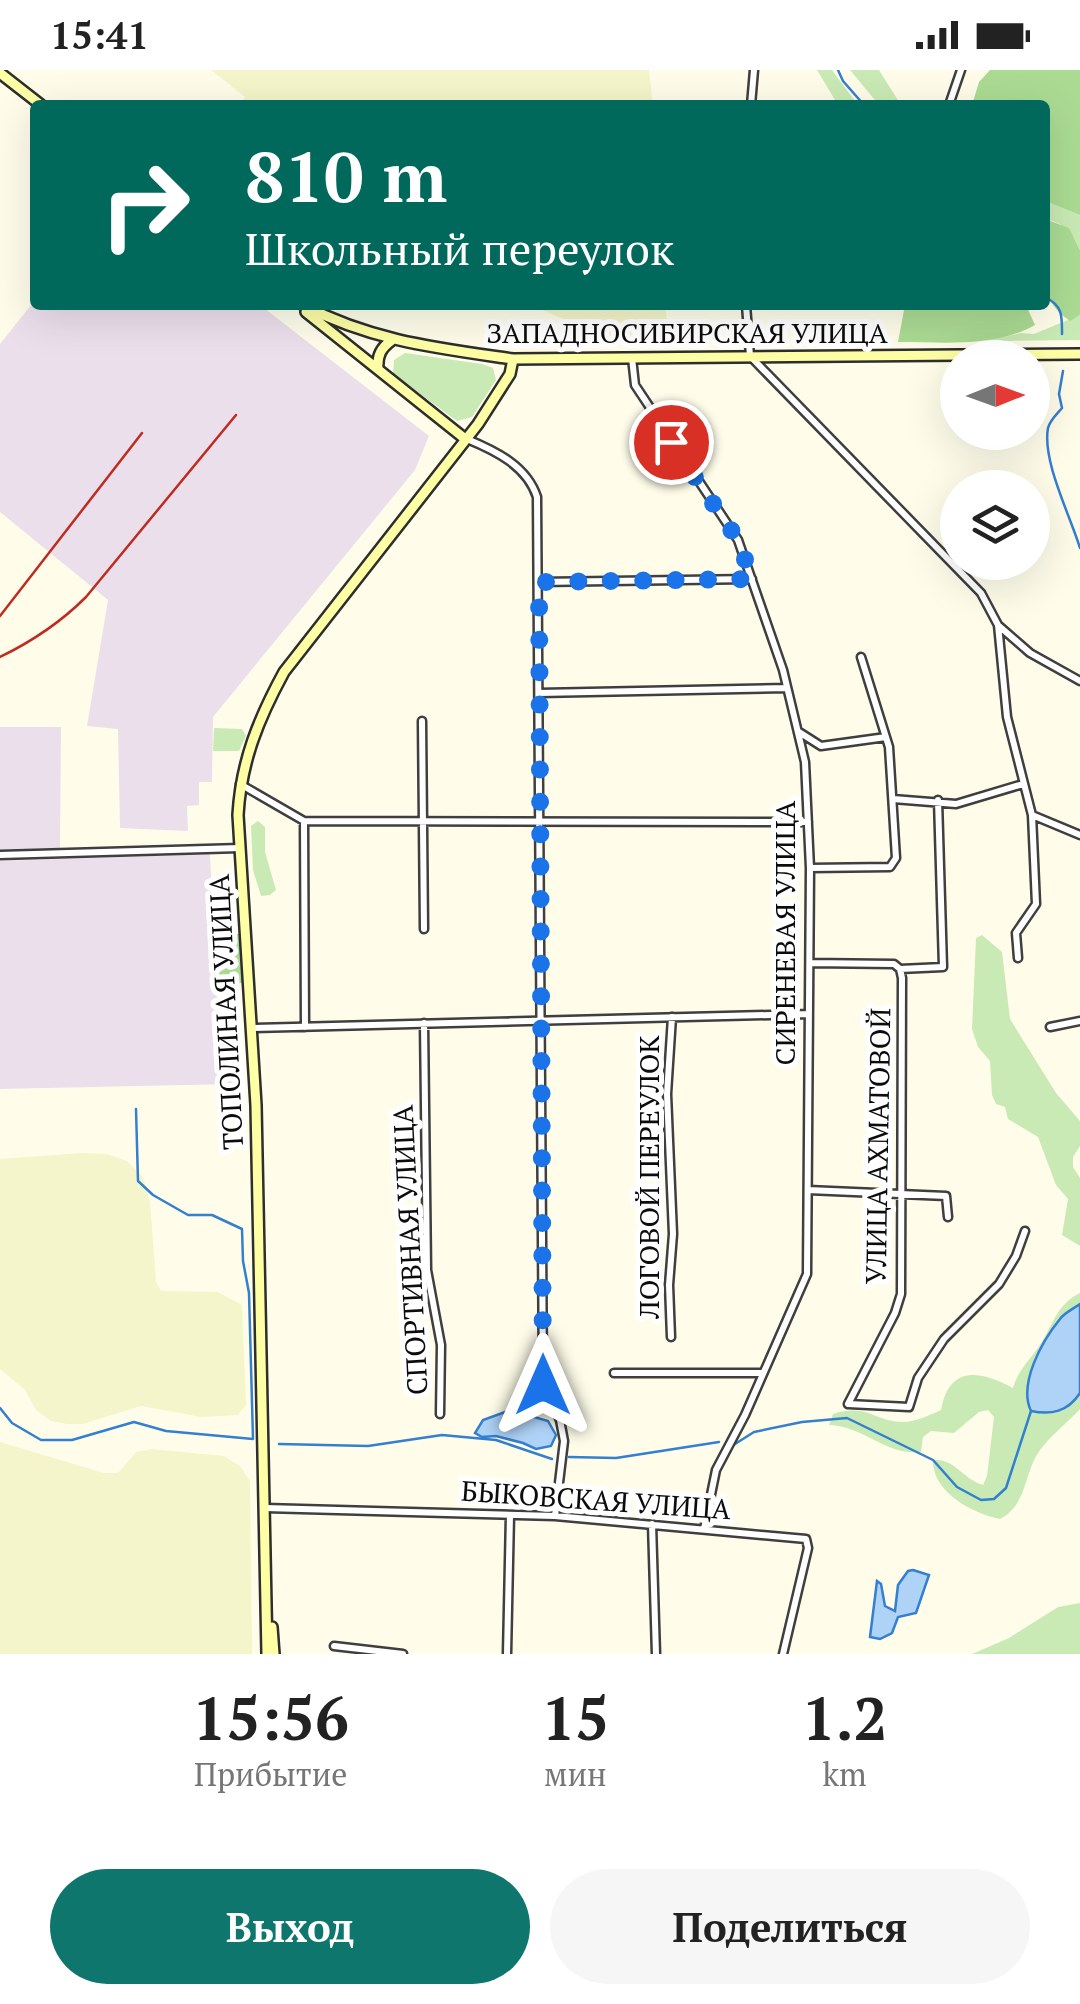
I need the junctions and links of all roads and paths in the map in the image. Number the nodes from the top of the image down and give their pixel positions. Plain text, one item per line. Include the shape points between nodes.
1 (754, 70) edge
2 (962, 70) edge
3 (0, 71) edge
4 (35, 100) edge
5 (751, 100) edge
6 (951, 100) edge
7 (306, 310) edge
8 (313, 310) edge
9 (746, 310) edge
10 (392, 340) junction
11 (1080, 354) edge
12 (750, 356) junction
13 (632, 358) junction
14 (513, 359) junction
15 (378, 369) junction
16 (464, 438) junction
17 (752, 579) junction
18 (539, 582) junction
19 (998, 626) junction
20 (861, 657) dead end
21 (1080, 680) edge
22 (788, 688) junction
23 (539, 693) junction
24 (422, 721) dead end
25 (799, 732) junction
26 (886, 737) junction
27 (240, 784) junction
28 (1023, 784) junction
29 (893, 799) junction
30 (938, 800) junction
31 (1032, 815) junction
32 (304, 821) junction
33 (421, 822) junction
34 (540, 822) junction
35 (808, 822) junction
36 (1080, 834) edge
37 (240, 848) junction
38 (0, 856) edge
39 (810, 868) junction
40 (424, 929) dead end
41 (1018, 958) dead end
42 (810, 963) junction
43 (900, 969) junction
44 (808, 1014) junction
45 (672, 1017) junction
46 (540, 1020) junction
47 (1080, 1020) edge
48 (424, 1024) junction
49 (305, 1027) junction
50 (1050, 1027) dead end
51 (252, 1028) junction
52 (808, 1190) junction
53 (900, 1194) junction
54 (948, 1218) dead end
55 (1024, 1230) dead end
56 (670, 1337) dead end
57 (764, 1372) junction
58 (614, 1373) dead end
59 (440, 1414) dead end
60 (264, 1508) junction
61 (510, 1515) junction
62 (555, 1516) junction
63 (652, 1524) junction
64 (704, 1529) junction
65 (334, 1646) dead end
66 (270, 1654) edge
67 (403, 1654) edge
68 (507, 1654) edge
69 (656, 1654) edge
70 (783, 1654) edge

1 - 5 street
2 - 6 street
3 - 4 main road
7 - 15 main road
8 - 10 main road, ЗАПАДНОСИБИРСКАЯ УЛИЦА
9 - 12 street
10 - 14 main road, ЗАПАДНОСИБИРСКАЯ УЛИЦА
10 - 15 main road via 377,358
11 - 12 main road, ЗАПАДНОСИБИРСКАЯ УЛИЦА
12 - 13 main road, ЗАПАДНОСИБИРСКАЯ УЛИЦА
12 - 19 street via 981,593
13 - 14 main road, ЗАПАДНОСИБИРСКАЯ УЛИЦА
13 - 17 street, СИРЕНЕВАЯ УЛИЦА via 635,386 738,540
14 - 16 main road, ТОПОЛИНАЯ УЛИЦА via 510,374
15 - 16 main road
16 - 18 street via 531,479
16 - 27 main road, ТОПОЛИНАЯ УЛИЦА via 284,672 262,713
17 - 18 street
17 - 22 street, СИРЕНЕВАЯ УЛИЦА
18 - 23 street
19 - 21 street
19 - 28 street via 1007,717
20 - 26 street
22 - 23 street
22 - 25 street, СИРЕНЕВАЯ УЛИЦА
23 - 34 street
24 - 33 street
25 - 26 street via 821,746
25 - 35 street, СИРЕНЕВАЯ УЛИЦА
26 - 29 street
27 - 32 street
27 - 37 main road, ТОПОЛИНАЯ УЛИЦА
28 - 30 street via 956,804
28 - 31 street
29 - 30 street
29 - 39 street via 896,858 890,867
30 - 43 street via 944,967
31 - 36 street
31 - 41 street via 1036,904 1016,933
32 - 33 street
32 - 49 street
33 - 34 street
33 - 40 street
34 - 35 street
34 - 46 street
35 - 39 street, СИРЕНЕВАЯ УЛИЦА
37 - 38 street
37 - 51 main road, ТОПОЛИНАЯ УЛИЦА
39 - 42 street, СИРЕНЕВАЯ УЛИЦА
42 - 43 street, УЛИЦА АХМАТОВОЙ
42 - 44 street, СИРЕНЕВАЯ УЛИЦА
43 - 53 street, УЛИЦА АХМАТОВОЙ
44 - 45 street
44 - 52 street, СИРЕНЕВАЯ УЛИЦА
45 - 46 street
45 - 56 street, ЛОГОВОЙ ПЕРЕУЛОК
46 - 48 street
46 - 62 street via 543,1385 564,1441
47 - 50 street
48 - 49 street
48 - 59 street, СПОРТИВНАЯ УЛИЦА via 427,1270 441,1346
49 - 51 street
51 - 60 main road, ТОПОЛИНАЯ УЛИЦА
52 - 53 street
52 - 57 street, СИРЕНЕВАЯ УЛИЦА via 807,1274
53 - 54 street via 946,1196
53 - 55 street, УЛИЦА АХМАТОВОЙ via 901,1294 848,1404 910,1407 918,1378 944,1339 1000,1284
57 - 58 street
57 - 64 street, СИРЕНЕВАЯ УЛИЦА via 716,1470
60 - 61 street, БЫКОВСКАЯ УЛИЦА
60 - 66 main road, ТОПОЛИНАЯ УЛИЦА
61 - 62 street, БЫКОВСКАЯ УЛИЦА
61 - 68 street
62 - 63 street, БЫКОВСКАЯ УЛИЦА
63 - 64 street, БЫКОВСКАЯ УЛИЦА
63 - 69 street
64 - 70 street, БЫКОВСКАЯ УЛИЦА via 806,1540
65 - 67 street

